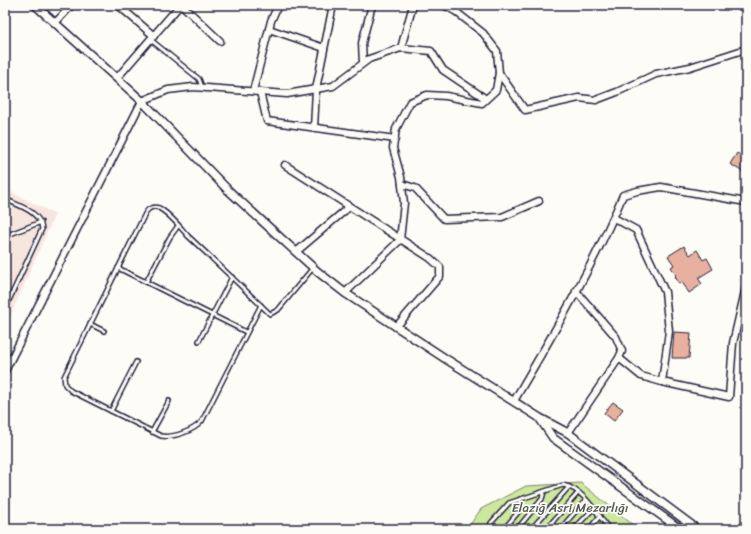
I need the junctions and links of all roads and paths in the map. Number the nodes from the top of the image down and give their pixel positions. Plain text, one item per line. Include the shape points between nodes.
1 (35, 5) edge
2 (72, 5) edge
3 (118, 5) edge
4 (180, 5) edge
5 (278, 5) edge
6 (333, 5) edge
7 (372, 5) edge
8 (413, 5) edge
9 (444, 5) edge
10 (56, 22) junction
11 (269, 29) junction
12 (153, 38) junction
13 (220, 42) dead end
14 (324, 48) junction
15 (401, 48) junction
16 (746, 49) edge
17 (363, 63) junction
18 (499, 73) junction
19 (117, 78) junction
20 (202, 87) junction
21 (316, 89) junction
22 (253, 91) junction
23 (260, 92) junction
24 (486, 99) junction
25 (142, 101) junction
26 (314, 128) junction
27 (395, 138) junction
28 (285, 165) dead end
29 (402, 184) junction
30 (5, 199) edge
31 (539, 201) dead end
32 (746, 202) edge
33 (349, 206) junction
34 (614, 218) junction
35 (41, 222) junction
36 (178, 226) junction
37 (5, 236) edge
38 (400, 240) junction
39 (296, 252) junction
40 (118, 268) junction
41 (313, 268) junction
42 (232, 277) junction
43 (146, 282) junction
44 (746, 287) edge
45 (576, 291) junction
46 (345, 293) junction
47 (261, 305) junction
48 (5, 309) edge
49 (211, 315) junction
50 (90, 324) junction
51 (396, 327) junction
52 (104, 331) dead end
53 (246, 332) junction
54 (199, 340) dead end
55 (619, 358) junction
56 (136, 362) dead end
57 (5, 370) edge
58 (662, 382) junction
59 (169, 401) dead end
60 (514, 401) junction
61 (111, 411) junction
62 (540, 418) junction
63 (152, 432) junction
64 (568, 433) junction
65 (569, 487) junction
66 (544, 492) junction
67 (578, 493) junction
68 (520, 499) junction
69 (586, 500) junction
70 (594, 508) junction
71 (600, 516) junction
72 (606, 525) junction
73 (489, 529) edge
74 (504, 529) edge
75 (517, 529) edge
76 (531, 529) edge
77 (546, 529) edge
78 (560, 529) edge
79 (574, 529) edge
80 (588, 529) edge
81 (603, 529) edge
82 (609, 529) edge
83 (680, 529) edge
84 (697, 529) edge

1 - 10 street
2 - 10 street
3 - 12 street
4 - 12 street
4 - 13 street
5 - 11 street
6 - 14 street
7 - 17 street via 362,43
8 - 15 street
9 - 18 street via 483,34 497,51
10 - 19 street
11 - 14 street
11 - 22 street
12 - 19 street
12 - 20 lane via 199,79
14 - 21 street
15 - 17 street via 369,58
15 - 24 street via 431,51 443,70
16 - 18 street via 690,67 656,74 596,100 579,98 525,110
17 - 21 street via 333,86
18 - 24 street via 496,90
19 - 25 street
20 - 22 street
20 - 25 street via 168,90
21 - 23 street via 287,94
21 - 26 street
22 - 23 street
23 - 26 street via 267,121
24 - 27 street via 482,103 426,95 410,102 396,129
25 - 39 street via 228,190
25 - 57 street
26 - 27 street
27 - 29 street via 393,148
28 - 33 street
29 - 31 street via 415,188 444,219 502,217
29 - 38 street via 404,203
30 - 35 lane via 33,213
32 - 34 street via 661,187 623,195
33 - 38 street
33 - 39 street
34 - 45 street
34 - 58 street via 636,230 665,292 668,331
35 - 37 lane
35 - 48 lane via 42,232
36 - 40 lane via 158,208 148,210
36 - 42 lane
36 - 43 lane
38 - 46 street
38 - 51 street via 440,267 440,276
39 - 41 street
40 - 43 lane
40 - 50 lane
41 - 46 street
41 - 47 lane via 274,313 270,314
42 - 47 lane
42 - 49 lane
43 - 49 lane
44 - 58 street via 733,343 729,397
45 - 55 street via 616,337 622,351
45 - 60 street
46 - 51 street
47 - 53 lane
49 - 53 lane
49 - 54 lane
50 - 52 lane
50 - 61 lane via 64,381 71,391
51 - 60 street
53 - 63 lane via 198,426 166,437
55 - 58 street via 641,376
55 - 64 street
56 - 61 lane
59 - 63 lane
60 - 62 street
61 - 63 lane
62 - 64 street
62 - 83 street via 553,438
64 - 84 street
65 - 66 lane via 561,485
65 - 67 lane
65 - 76 lane
66 - 68 lane
66 - 75 lane via 542,499
67 - 69 lane
67 - 77 lane
68 - 73 lane via 509,503 491,523
68 - 74 lane via 520,510
69 - 70 lane
69 - 78 lane
70 - 71 lane
70 - 79 lane
71 - 72 lane
71 - 80 lane
72 - 81 lane
72 - 82 lane

